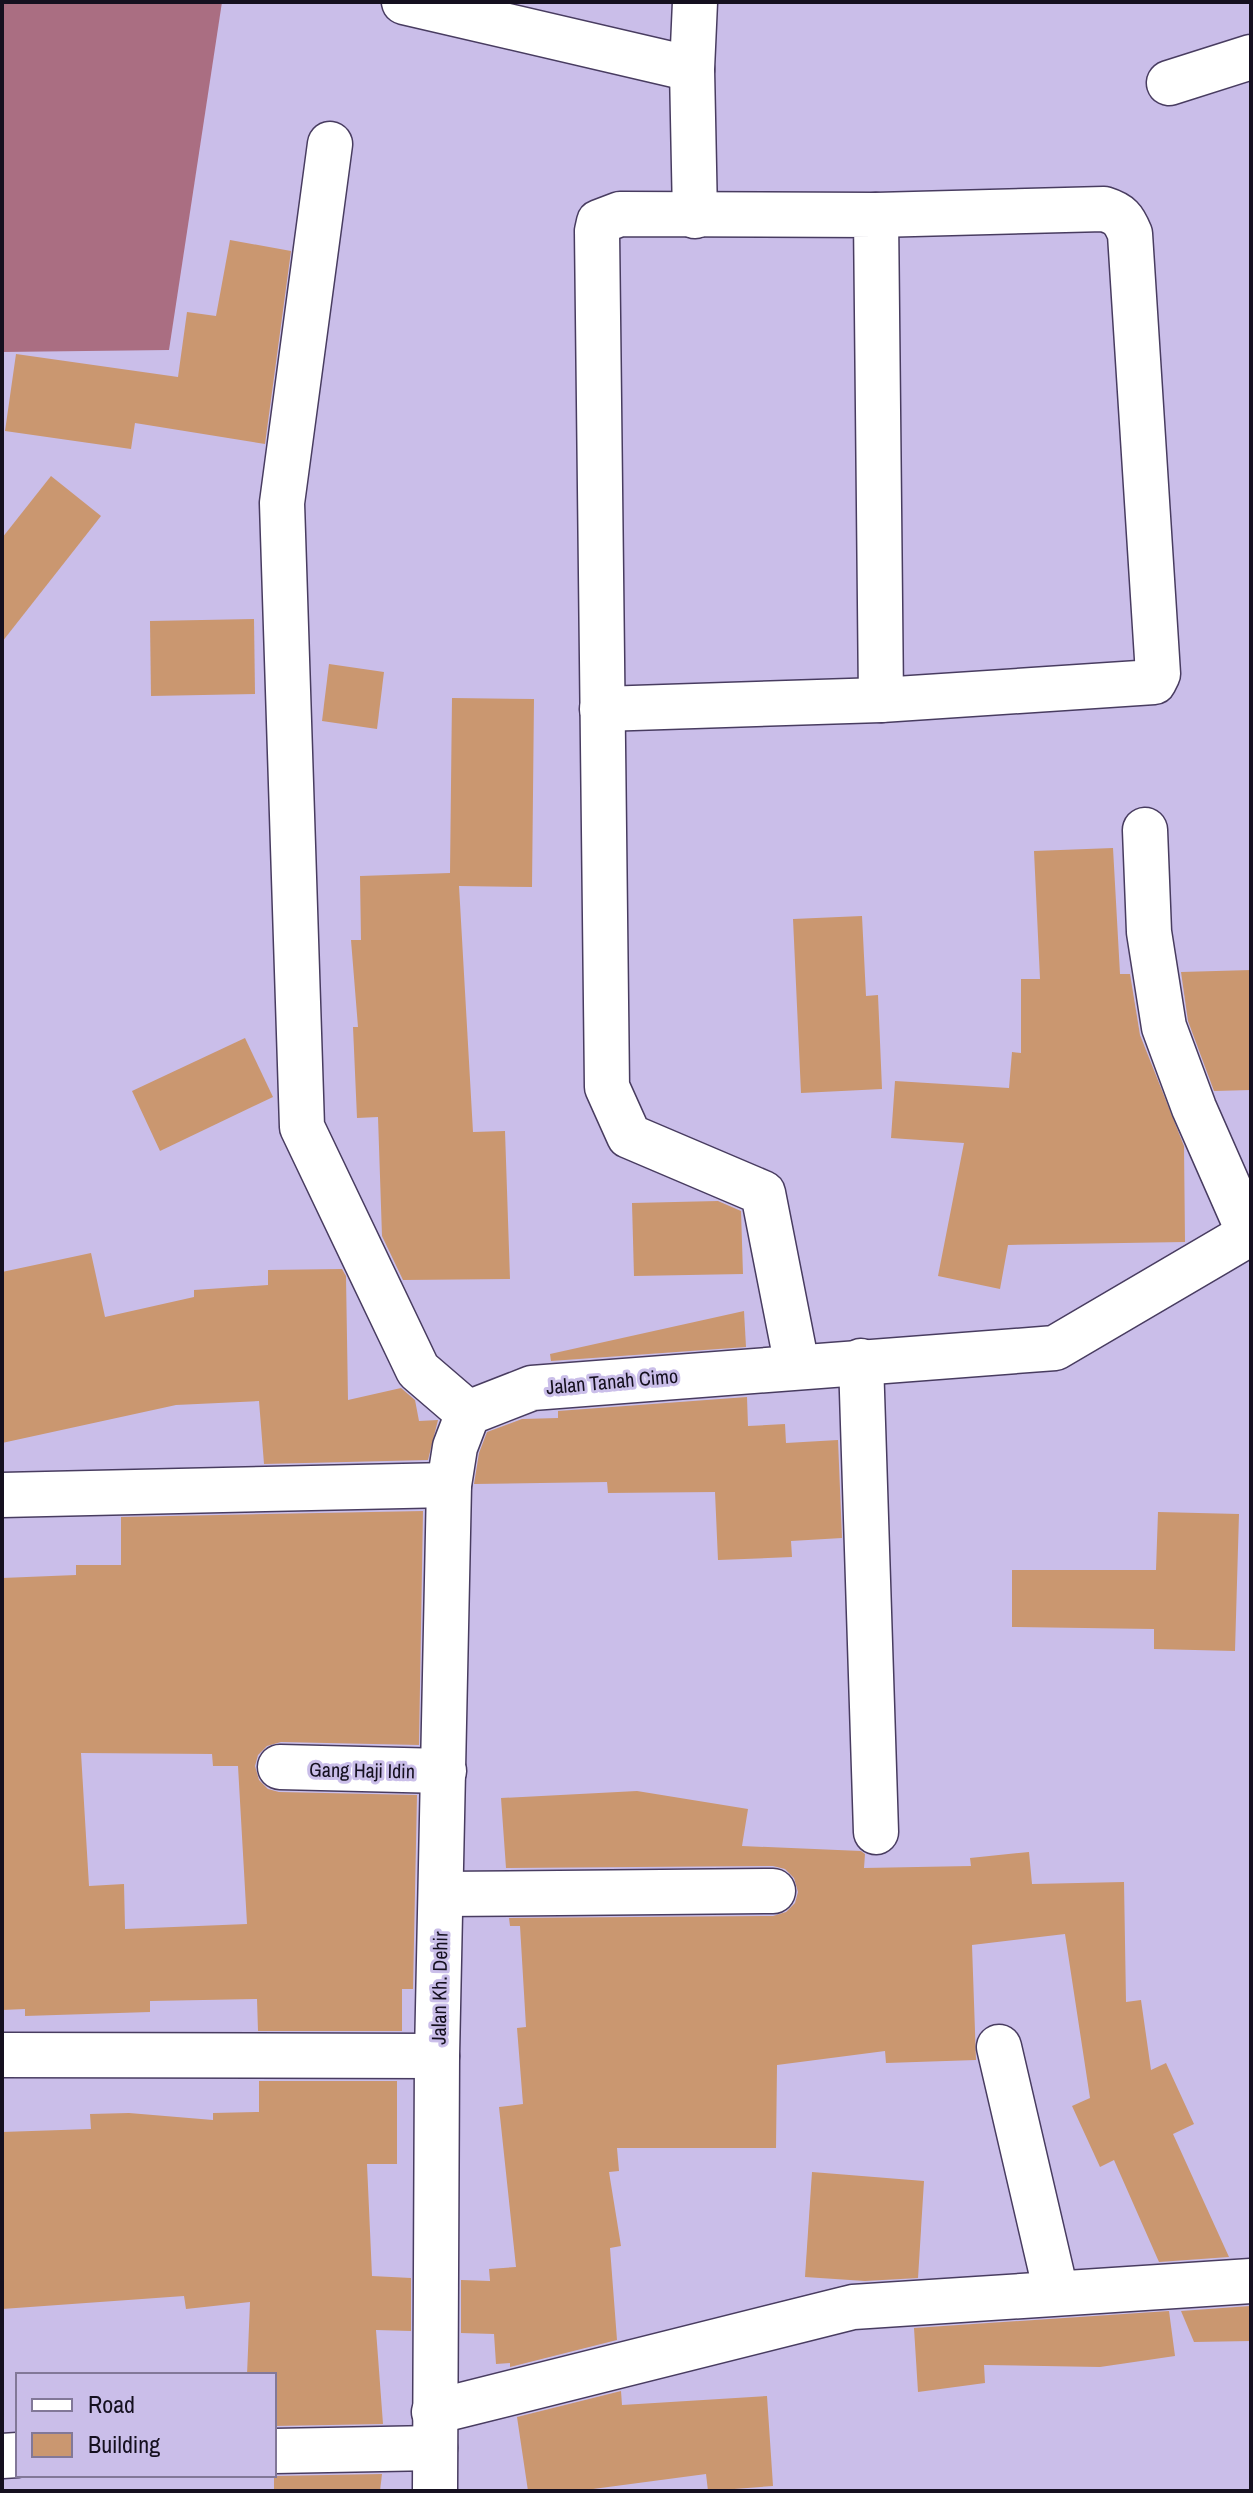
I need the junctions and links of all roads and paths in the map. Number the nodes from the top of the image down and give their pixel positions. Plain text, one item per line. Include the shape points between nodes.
1 (407, 2) edge
2 (695, 2) edge
3 (1251, 57) edge
4 (692, 69) junction
5 (1169, 83) dead end
6 (330, 144) dead end
7 (876, 215) junction
8 (695, 216) junction
9 (881, 700) junction
10 (602, 709) junction
11 (1145, 830) dead end
12 (1250, 1233) edge
13 (861, 1361) junction
14 (797, 1366) junction
15 (468, 1413) junction
16 (449, 1485) junction
17 (2, 1495) edge
18 (280, 1767) dead end
19 (444, 1771) junction
20 (876, 1832) dead end
21 (773, 1891) dead end
22 (441, 1894) junction
23 (999, 2047) dead end
24 (2, 2055) edge
25 (437, 2056) junction
26 (1251, 2281) edge
27 (1056, 2292) junction
28 (434, 2430) junction
29 (276, 2451) edge
30 (435, 2491) edge

1 - 4 street
2 - 4 street
3 - 5 street
4 - 8 street
6 - 15 street via 282,503 302,1127 418,1370
7 - 8 street
7 - 9 street
7 - 9 street via 1104,209 1123,219 1130,234 1158,674 1147,684
8 - 10 street via 620,214 599,222 597,231
9 - 10 street
10 - 14 street via 607,1087 629,1136 763,1193
11 - 12 street via 1149,932 1164,1027
12 - 13 street, Jalan Tanah Cimo via 1055,1348
13 - 14 street, Jalan Tanah Cimo
13 - 20 street
14 - 15 street, Jalan Tanah Cimo via 532,1388
15 - 16 street
16 - 17 street
16 - 19 street, Jalan Kh. Dehir
18 - 19 street, Gang Haji Idin
19 - 22 street, Jalan Kh. Dehir
21 - 22 street
22 - 25 street, Jalan Kh. Dehir
23 - 27 street
24 - 25 street
25 - 28 street, Jalan Kh. Dehir
26 - 27 street
27 - 28 street via 853,2307
28 - 29 street
28 - 30 street, Jalan Kh. Dehir

